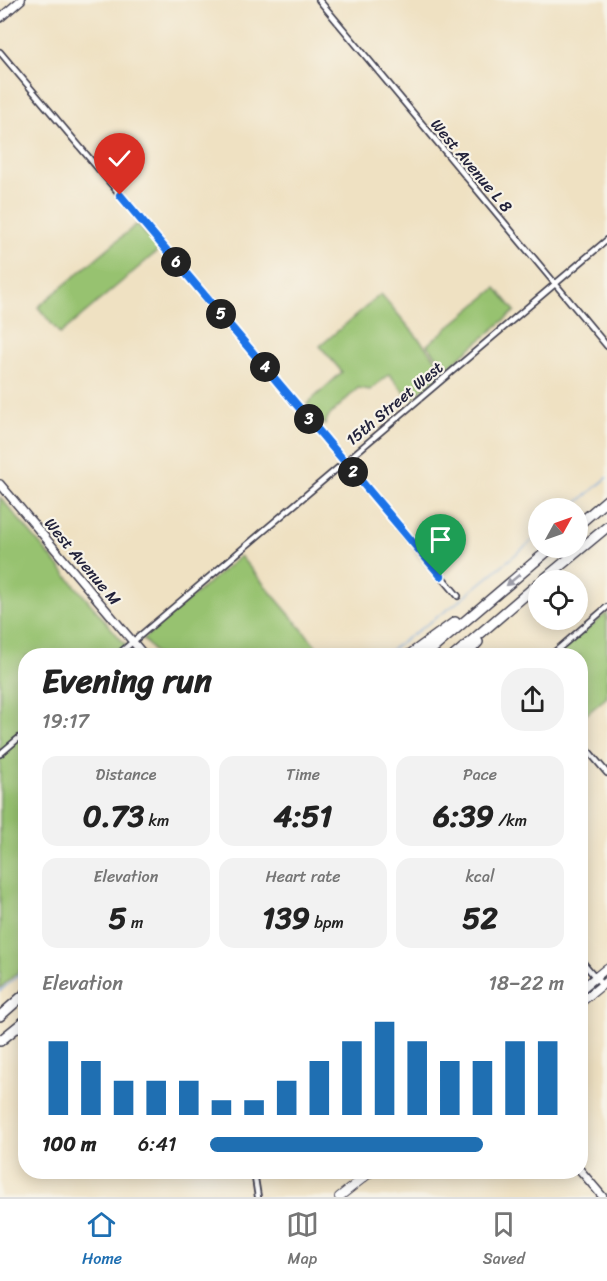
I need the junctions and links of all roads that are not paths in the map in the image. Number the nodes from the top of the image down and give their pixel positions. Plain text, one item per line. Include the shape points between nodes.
1 (21, 0) edge
2 (319, 0) edge
3 (0, 18) edge
4 (0, 52) edge
5 (607, 240) edge
6 (555, 284) junction
7 (607, 346) edge
8 (344, 461) junction
9 (0, 484) edge
10 (607, 500) edge
11 (588, 516) edge
12 (607, 527) edge
13 (539, 558) edge
14 (555, 570) edge
15 (528, 593) edge
16 (458, 596) dead end
17 (520, 600) junction
18 (607, 607) edge
19 (475, 612) junction
20 (133, 641) junction
21 (125, 648) edge
22 (138, 648) edge
23 (419, 648) edge
24 (433, 648) edge
25 (463, 648) edge
26 (473, 648) edge
27 (559, 648) edge
28 (18, 739) edge
29 (588, 750) edge
30 (0, 754) edge
31 (607, 773) edge
32 (588, 968) edge
33 (607, 968) edge
34 (596, 977) junction
35 (605, 983) edge
36 (588, 984) edge
37 (588, 997) edge
38 (18, 1000) edge
39 (0, 1016) edge
40 (18, 1026) edge
41 (0, 1041) edge
42 (255, 1179) edge
43 (362, 1179) edge
44 (588, 1179) edge
45 (258, 1197) edge
46 (339, 1197) edge
47 (603, 1197) edge

1 - 3 main road
2 - 6 street, West Avenue L 8
4 - 8 street
5 - 6 street, 15th Street West
6 - 7 street, West Avenue L 8
6 - 8 street, 15th Street West
8 - 16 street
8 - 20 street, 15th Street West
9 - 20 main road, West Avenue M
10 - 11 highway
12 - 14 highway
13 -> 19 highway
15 - 17 highway
17 - 25 highway
17 - 26 highway
18 - 27 street
19 - 23 highway
19 - 24 highway
20 - 21 street, 15th Street West
20 - 22 main road, West Avenue M
28 - 30 street
29 - 31 street
32 - 34 street
33 - 34 main road
34 - 35 street
34 - 36 main road
35 - 37 main road
38 - 39 highway
40 - 41 highway
42 - 45 street
43 - 46 main road
44 - 47 main road

